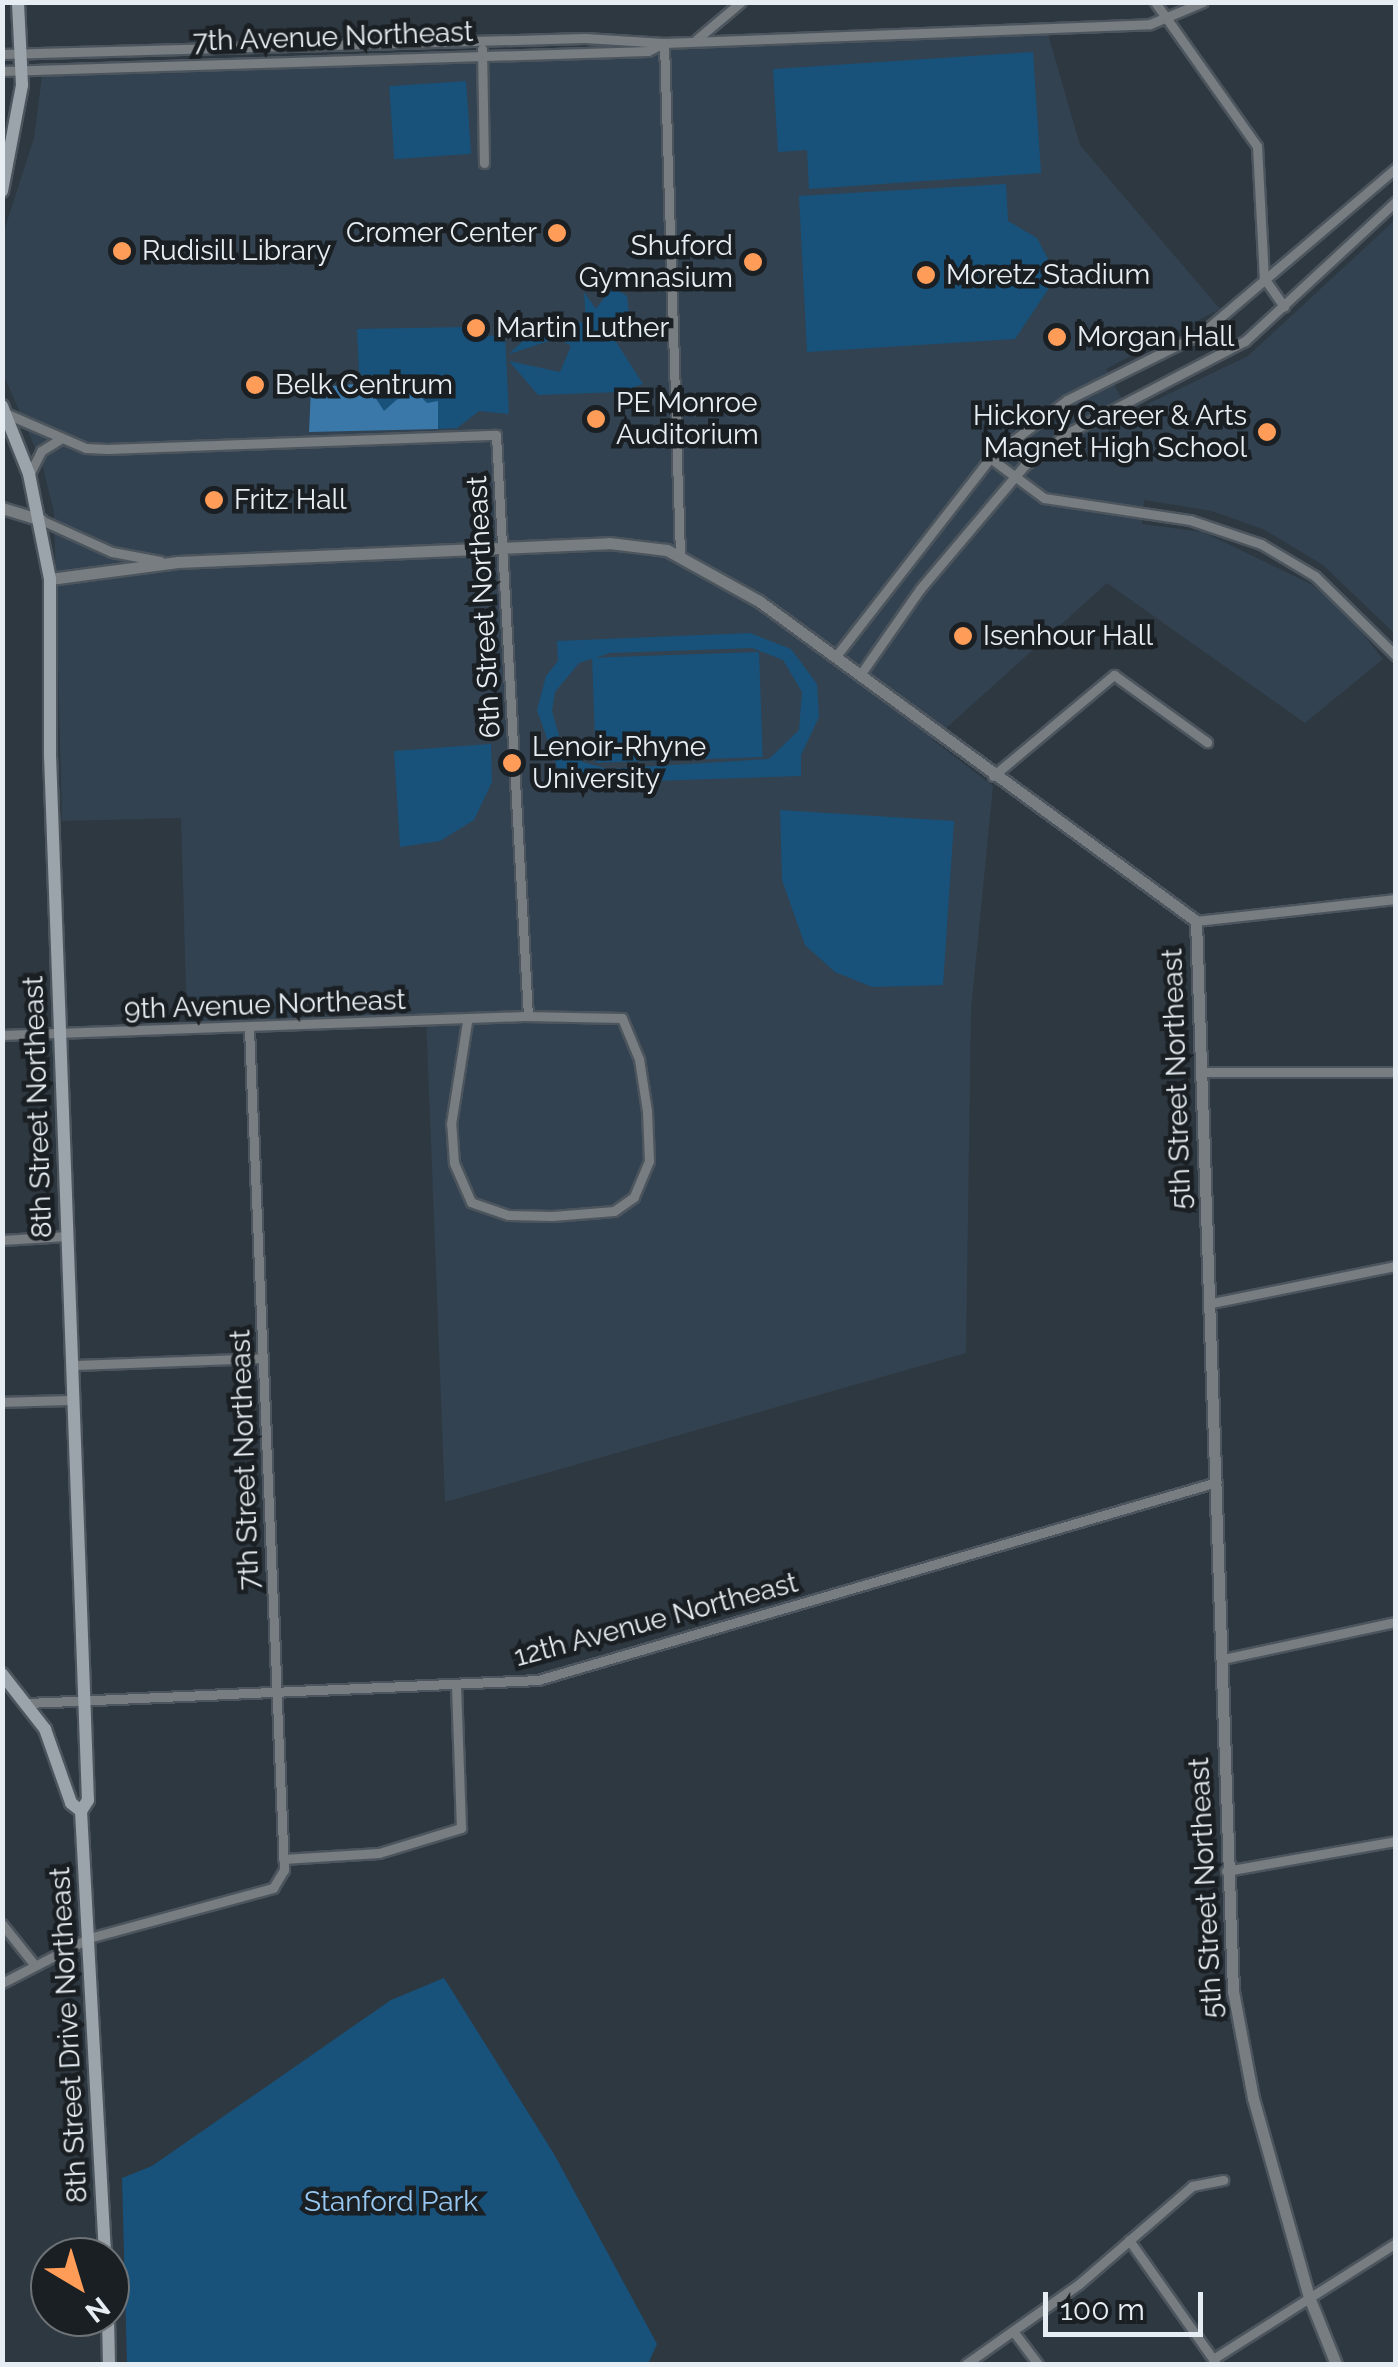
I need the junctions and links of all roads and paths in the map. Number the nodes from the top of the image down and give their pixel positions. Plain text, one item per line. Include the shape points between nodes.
1 (18, 2) edge
2 (741, 2) edge
3 (1155, 2) edge
4 (1204, 2) edge
5 (1168, 20) junction
6 (695, 40) junction
7 (482, 42) junction
8 (664, 42) junction
9 (2, 54) edge
10 (20, 55) junction
11 (482, 55) junction
12 (20, 70) junction
13 (2, 71) edge
14 (484, 163) dead end
15 (1396, 168) edge
16 (2, 191) edge
17 (1396, 201) edge
18 (1264, 278) junction
19 (1284, 307) junction
20 (5, 410) edge
21 (60, 439) junction
22 (990, 458) junction
23 (29, 474) junction
24 (1011, 479) junction
25 (2, 508) edge
26 (41, 520) junction
27 (504, 547) junction
28 (680, 554) junction
29 (178, 562) junction
30 (50, 579) junction
31 (836, 656) junction
32 (1396, 656) edge
33 (860, 674) junction
34 (1207, 742) dead end
35 (993, 776) junction
36 (1396, 899) edge
37 (1196, 920) junction
38 (528, 1016) junction
39 (467, 1022) junction
40 (248, 1030) junction
41 (61, 1034) junction
42 (2, 1035) edge
43 (1202, 1072) junction
44 (1396, 1072) edge
45 (68, 1236) junction
46 (2, 1240) edge
47 (1396, 1266) edge
48 (1212, 1303) junction
49 (264, 1358) junction
50 (72, 1365) junction
51 (74, 1400) junction
52 (2, 1402) edge
53 (1220, 1482) junction
54 (1396, 1622) edge
55 (1223, 1659) junction
56 (2, 1674) edge
57 (456, 1688) junction
58 (276, 1693) junction
59 (85, 1700) junction
60 (28, 1703) junction
61 (81, 1810) junction
62 (1396, 1841) edge
63 (283, 1859) junction
64 (1226, 1871) junction
65 (2, 1924) edge
66 (89, 1938) junction
67 (33, 1963) junction
68 (2, 1983) edge
69 (1223, 2180) dead end
70 (104, 2237) edge
71 (1129, 2240) junction
72 (1396, 2243) edge
73 (1309, 2297) junction
74 (1013, 2330) junction
75 (108, 2337) edge
76 (1215, 2362) edge
77 (109, 2364) edge
78 (966, 2364) edge
79 (1038, 2364) edge
80 (1336, 2364) edge

1 - 10 main road
2 - 6 street
3 - 5 street
4 - 5 street, 7th Avenue Northeast
5 - 6 street, 7th Avenue Northeast
5 - 18 street via 1257,146
6 - 8 street, 7th Avenue Northeast
7 - 8 street, 7th Avenue Northeast
7 - 10 street, 7th Avenue Northeast
7 - 11 street
8 - 11 street, 7th Avenue Northeast via 648,51
8 - 28 street
9 - 10 street, 7th Avenue Northeast
10 - 12 main road
11 - 12 street, 7th Avenue Northeast
11 - 14 street
12 - 13 street, 7th Avenue Northeast
12 - 16 main road via 16,131
15 - 18 street
17 - 19 street
18 - 19 street
18 - 22 street via 1202,333 1096,383
19 - 24 street via 1245,341 1068,433
20 - 21 street
20 - 23 main road, 8th Street Northeast
21 - 23 street via 41,452
21 - 27 street, 6th Street Northeast via 107,449 496,436
22 - 24 street
22 - 31 street
23 - 26 main road, 8th Street Northeast
24 - 32 street via 1059,502 1190,520 1261,544 1315,576
24 - 33 street
25 - 26 street
26 - 29 street via 112,552
26 - 30 main road, 8th Street Northeast
27 - 28 street via 609,543
27 - 29 street
27 - 38 street, 6th Street Northeast
28 - 31 street, 5th Street Northeast
29 - 30 street
30 - 41 main road, 8th Street Northeast
31 - 33 street, 5th Street Northeast
33 - 35 street, 5th Street Northeast
34 - 35 street via 1114,675
35 - 37 street, 5th Street Northeast
36 - 37 street
37 - 43 street, 5th Street Northeast
38 - 39 street, 9th Avenue Northeast
38 - 39 street via 622,1018 639,1059 649,1162 634,1197 614,1211 508,1214 471,1202 454,1163 452,1124
39 - 40 street, 9th Avenue Northeast
40 - 41 street, 9th Avenue Northeast
40 - 49 street, 7th Street Northeast
41 - 42 street, 9th Avenue Northeast
41 - 45 main road, 8th Street Northeast
43 - 44 street
43 - 48 street, 5th Street Northeast
45 - 46 street
45 - 50 main road, 8th Street Northeast
47 - 48 street
48 - 53 street, 5th Street Northeast
49 - 50 street
49 - 58 street, 7th Street Northeast
50 - 51 main road, 8th Street Northeast
51 - 52 street
51 - 59 main road, 8th Street Northeast
53 - 55 street, 5th Street Northeast
53 - 57 street, 12th Avenue Northeast via 555,1676
54 - 55 street
55 - 64 street, 5th Street Northeast
56 - 60 main road
57 - 58 street, 12th Avenue Northeast
57 - 63 street via 461,1828 379,1853
58 - 59 street, 12th Avenue Northeast
58 - 63 street, 7th Street Northeast
59 - 60 street, 12th Avenue Northeast
59 - 61 main road, 8th Street Northeast via 88,1800
60 - 61 main road via 57,1754 71,1803
61 - 66 main road, 8th Street Drive Northeast
62 - 64 street
63 - 66 street, 7th Street Northeast via 276,1886
64 - 73 street, 5th Street Northeast via 1241,2047
65 - 67 street
66 - 67 street
66 - 70 main road, 8th Street Drive Northeast
67 - 68 street
69 - 71 street via 1197,2182
71 - 74 street
71 - 76 street
72 - 73 street
73 - 76 street
73 - 80 street, 5th Street Northeast
74 - 78 street
74 - 79 street
75 - 77 main road

